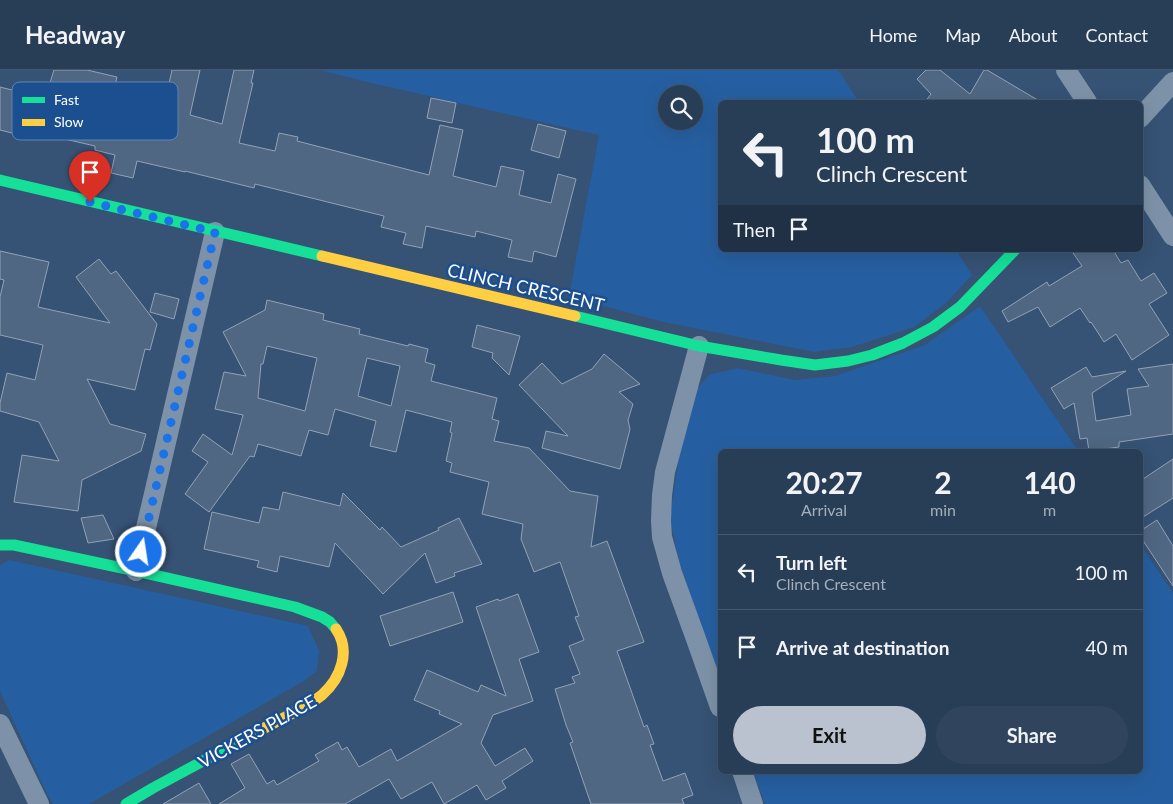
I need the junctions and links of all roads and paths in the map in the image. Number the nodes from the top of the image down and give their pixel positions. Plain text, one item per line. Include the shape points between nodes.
1 (1066, 70) edge
2 (1173, 82) edge
3 (1086, 100) edge
4 (1143, 115) edge
5 (0, 180) edge
6 (1143, 190) edge
7 (215, 232) junction
8 (1173, 236) edge
9 (1013, 252) edge
10 (698, 346) junction
11 (0, 545) edge
12 (136, 571) junction
13 (718, 701) edge
14 (0, 724) edge
15 (743, 774) edge
16 (39, 804) edge
17 (126, 804) edge
18 (753, 804) edge

1 - 3 street
2 - 4 street
5 - 7 street, CLINCH CRESCENT
6 - 8 street
7 - 10 street, CLINCH CRESCENT
7 - 12 street
9 - 10 street, CLINCH CRESCENT via 960,307 933,327 872,354 815,365
10 - 13 street via 666,472 661,521 672,572
11 - 12 street, VICKERS PLACE via 14,545
12 - 17 street, VICKERS PLACE via 314,614 330,622 339,632 345,649 339,674 324,693
14 - 16 street
15 - 18 street

